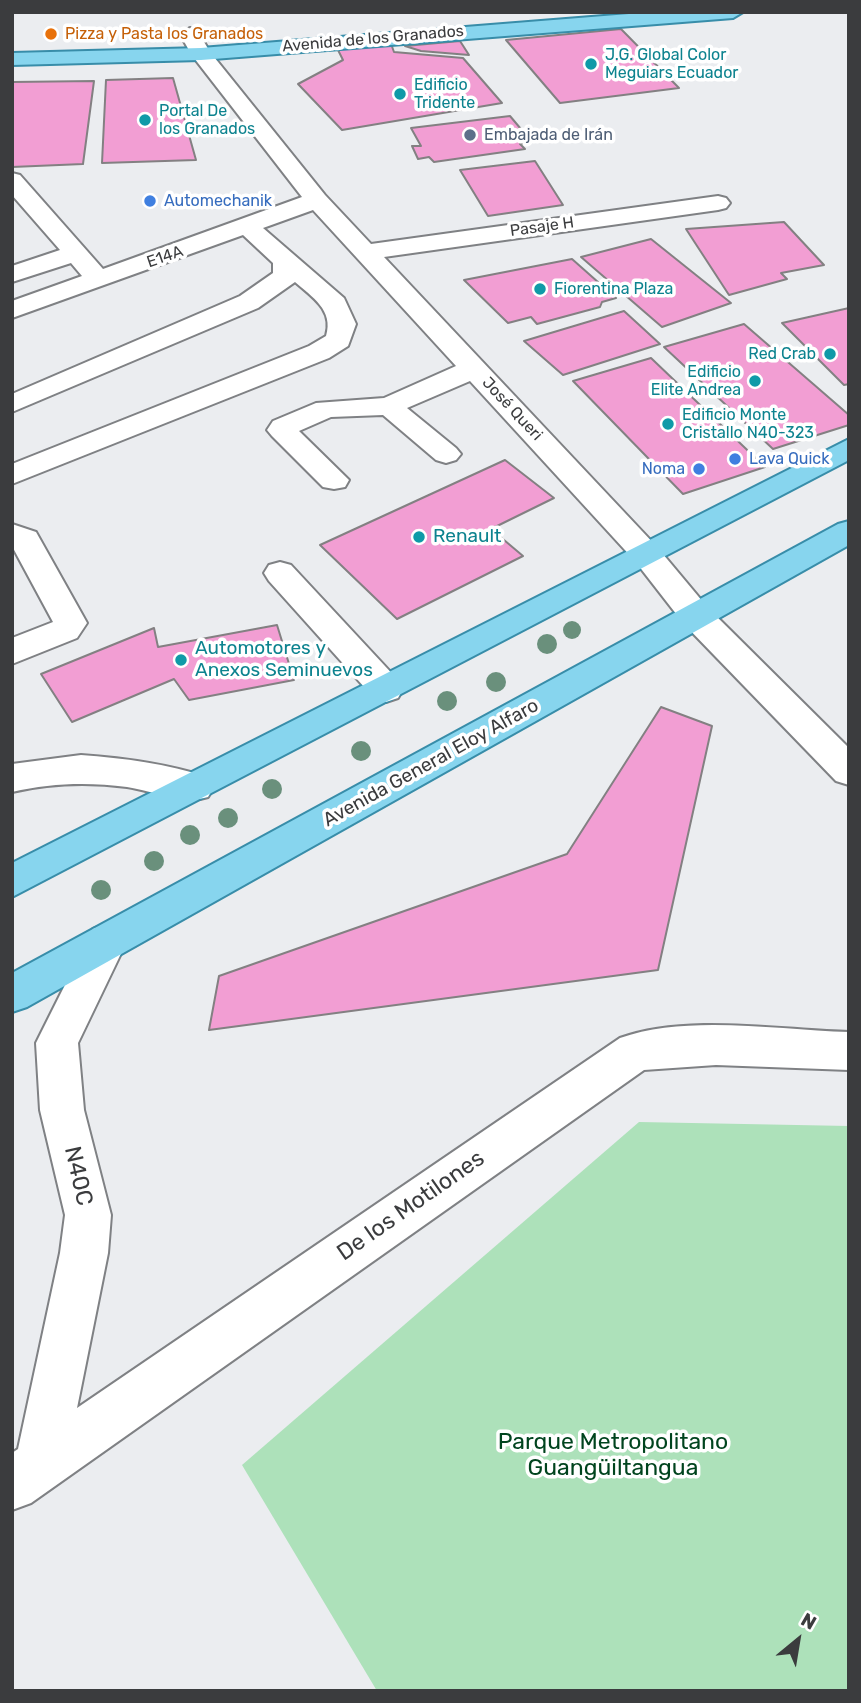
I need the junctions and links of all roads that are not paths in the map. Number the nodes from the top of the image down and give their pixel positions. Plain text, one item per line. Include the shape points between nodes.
1 (733, 12) edge
2 (609, 16) edge
3 (217, 32) dead end
4 (61, 37) dead end
5 (196, 44) junction
6 (12, 59) edge
7 (12, 180) edge
8 (317, 200) junction
9 (718, 203) dead end
10 (41, 211) junction
11 (12, 220) edge
12 (247, 226) junction
13 (366, 252) junction
14 (76, 253) junction
15 (286, 261) junction
16 (12, 274) edge
17 (99, 280) junction
18 (12, 310) edge
19 (474, 369) junction
20 (12, 404) edge
21 (392, 406) junction
22 (849, 448) edge
23 (446, 454) dead end
24 (12, 475) edge
25 (334, 480) dead end
26 (849, 531) edge
27 (12, 534) edge
28 (646, 554) junction
29 (280, 572) dead end
30 (696, 616) junction
31 (12, 652) edge
32 (386, 689) junction
33 (849, 771) edge
34 (14, 773) edge
35 (195, 787) junction
36 (12, 881) edge
37 (107, 941) junction
38 (12, 994) edge
39 (849, 1051) edge
40 (27, 1473) edge

1 - 2 main road, Avenida de los Granados
2 - 5 main road, Avenida de los Granados
3 - 5 main road, Avenida de los Granados
4 - 5 main road, Avenida de los Granados
5 - 6 main road, Avenida de los Granados
5 - 8 street, José Queri
7 - 10 street
8 - 12 street, E14A
8 - 13 street, José Queri
9 - 13 street, Pasaje H
10 - 11 street
10 - 14 street
12 - 15 street
12 - 17 street, E14A
13 - 19 street, José Queri
14 - 16 street
14 - 17 street
15 - 20 street via 286,276 248,302
15 - 24 street via 335,304 343,324 338,340 320,352
17 - 18 street, E14A
19 - 21 street
19 - 28 street, José Queri
21 - 23 street
21 - 25 street via 326,409 283,427
22 - 28 main road
26 - 30 main road, Avenida General Eloy Alfaro
27 - 31 street via 25,538 70,623 65,630
28 - 30 street, José Queri
28 - 32 main road
29 - 32 street
30 - 33 street, José Queri
30 - 37 main road, Avenida General Eloy Alfaro
32 - 35 main road
34 - 35 street via 134,772
35 - 36 main road
37 - 38 main road, Avenida General Eloy Alfaro
37 - 40 street, N40C via 57,1043 62,1110 88,1214 84,1253
39 - 40 street, De los Motilones via 718,1044 635,1052

